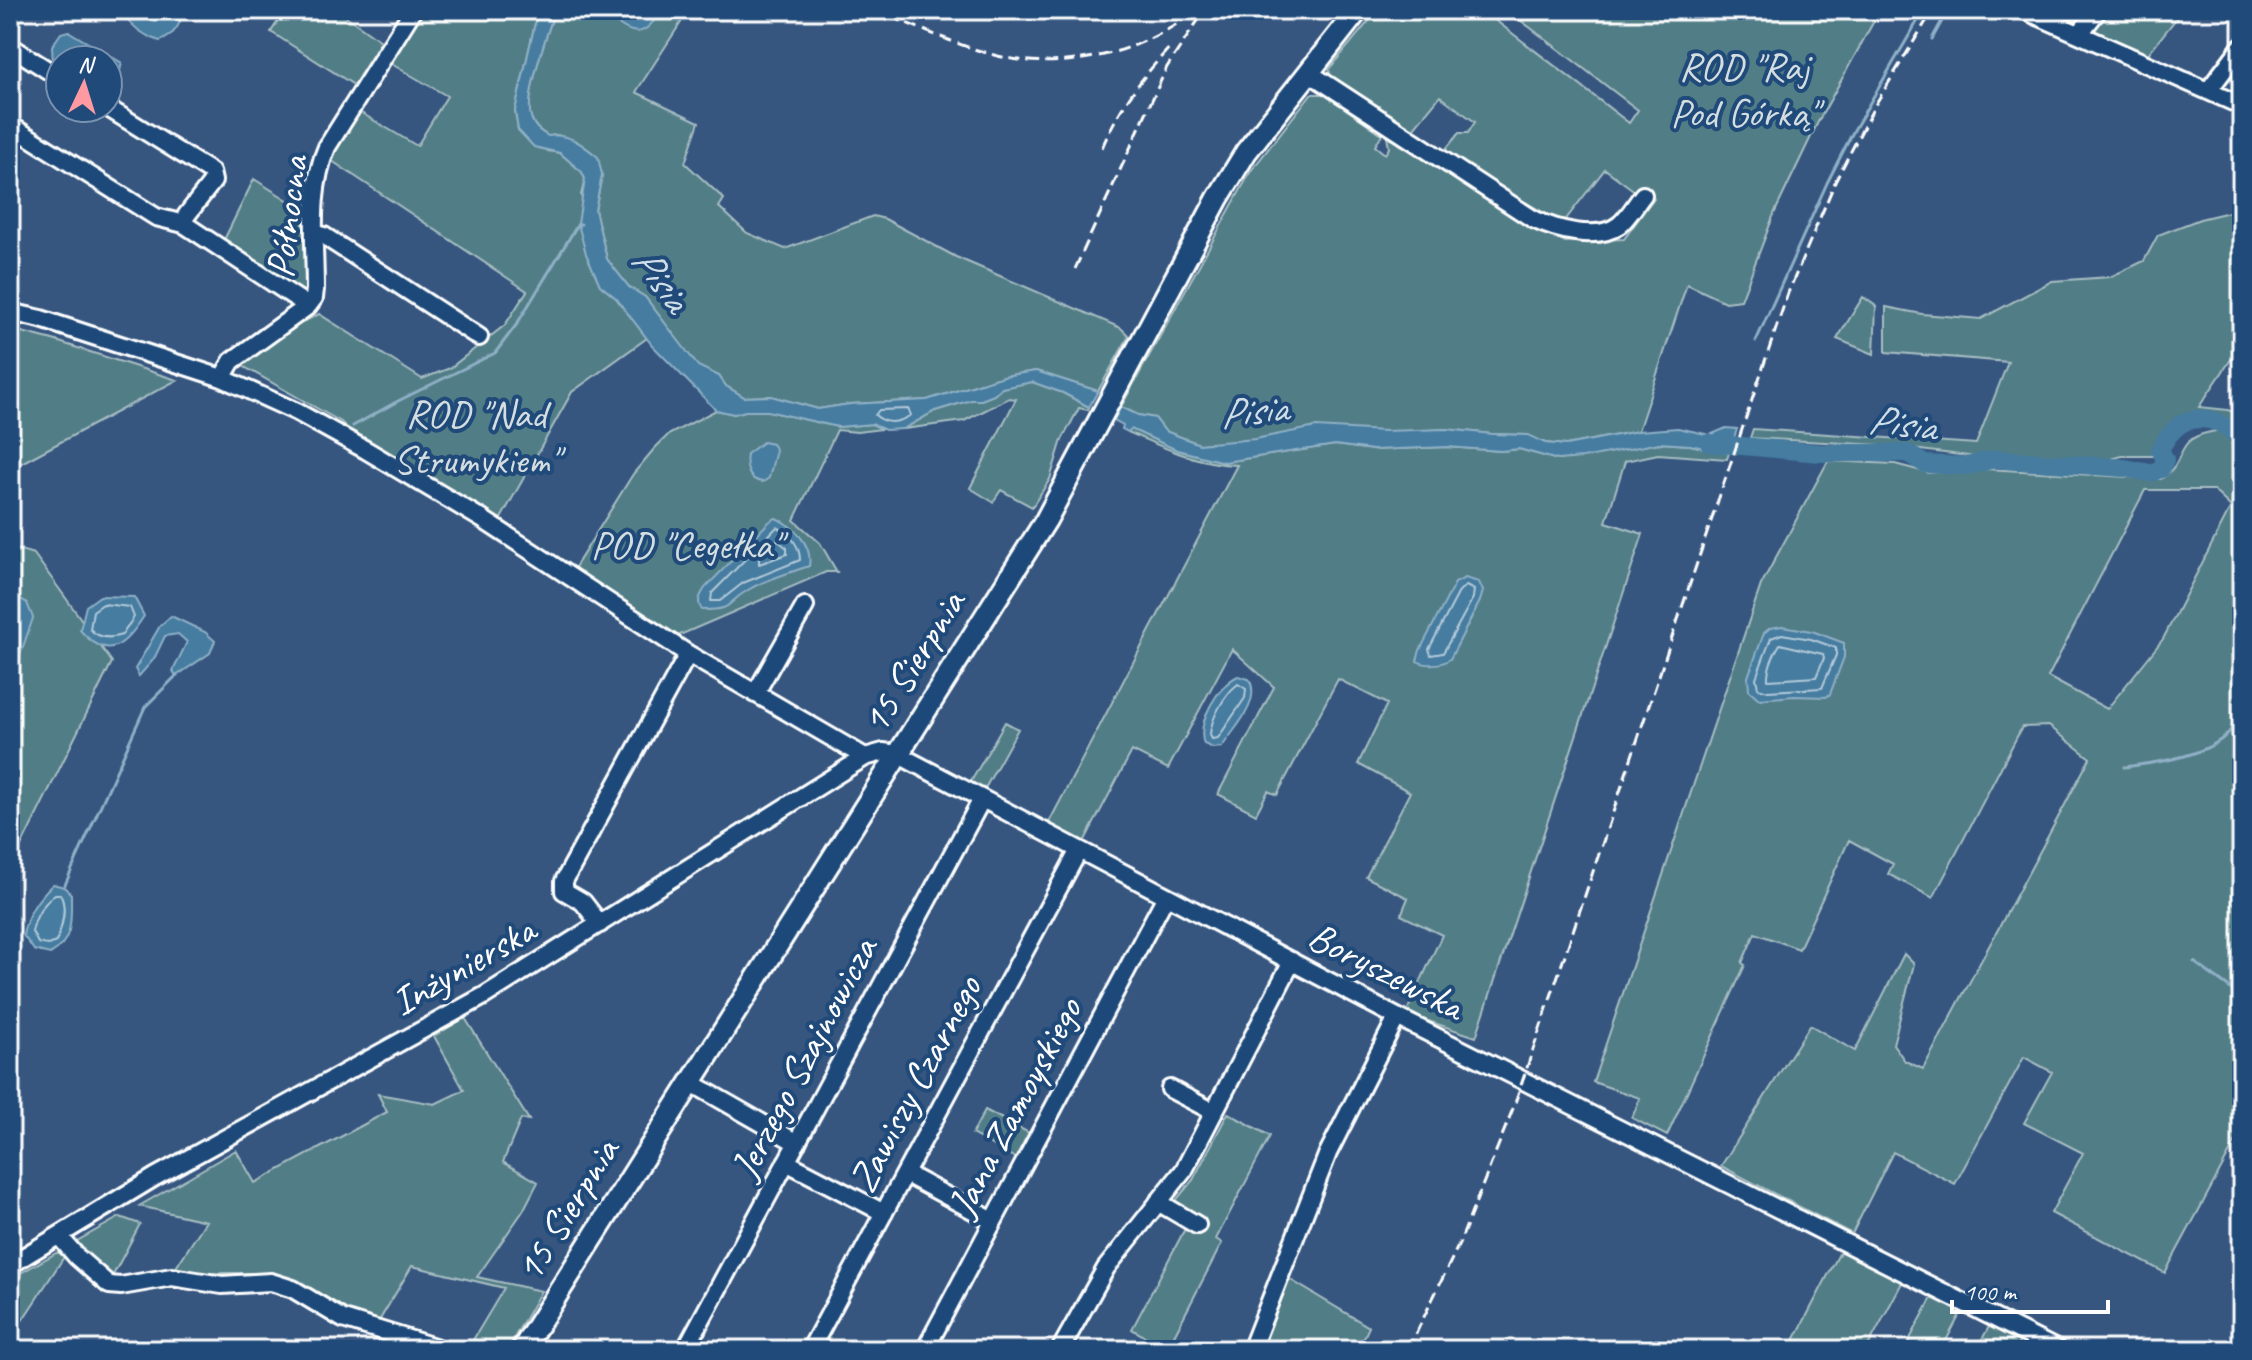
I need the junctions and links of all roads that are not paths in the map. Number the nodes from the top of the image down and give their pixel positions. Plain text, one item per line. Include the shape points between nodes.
1 (413, 10) edge
2 (1358, 10) edge
3 (2024, 10) edge
4 (2098, 10) edge
5 (2080, 33) junction
6 (10, 46) edge
7 (2242, 46) edge
8 (44, 68) edge
9 (1308, 72) junction
10 (2208, 91) junction
11 (2242, 106) edge
12 (124, 118) edge
13 (10, 125) edge
14 (1643, 195) dead end
15 (184, 224) junction
16 (315, 234) junction
17 (308, 306) junction
18 (10, 312) edge
19 (479, 337) dead end
20 (222, 378) junction
21 (805, 606) dead end
22 (688, 654) junction
23 (755, 694) junction
24 (897, 754) junction
25 (865, 757) junction
26 (982, 799) junction
27 (1079, 850) junction
28 (1166, 896) junction
29 (600, 924) junction
30 (1292, 961) junction
31 (1397, 1017) junction
32 (690, 1082) junction
33 (1170, 1089) dead end
34 (1214, 1112) junction
35 (797, 1143) junction
36 (786, 1162) junction
37 (906, 1174) junction
38 (1158, 1202) junction
39 (884, 1213) junction
40 (993, 1221) junction
41 (1197, 1225) dead end
42 (59, 1236) junction
43 (10, 1265) edge
44 (444, 1350) edge
45 (522, 1350) edge
46 (685, 1350) edge
47 (810, 1350) edge
48 (925, 1350) edge
49 (1060, 1350) edge
50 (1251, 1350) edge
51 (2058, 1350) edge

1 - 16 street, Północna via 327,147 320,164
2 - 9 main road, 15 Sierpnia
3 - 5 street
4 - 5 street
5 - 10 street
6 - 8 street
7 - 10 street
9 - 14 street via 1556,230 1614,228
9 - 24 main road, 15 Sierpnia via 1241,159 1046,520
10 - 11 street
12 - 15 street via 211,172 213,181
13 - 15 street, Północna via 156,217
15 - 17 street, Północna
16 - 17 street, Północna via 315,289
16 - 19 street
17 - 20 street via 232,361
18 - 20 street
20 - 22 street via 366,450
21 - 23 street
22 - 23 street
22 - 29 street via 564,881 564,891 583,902
23 - 25 street
24 - 25 street, Inżynierska
24 - 26 street, Boryszewska
24 - 32 main road, 15 Sierpnia
25 - 29 street, Inżynierska
26 - 27 street, Boryszewska
26 - 35 street, Jerzego Szajnowicza
27 - 28 street, Boryszewska
27 - 37 street, Zawiszy Czarnego
28 - 30 street, Boryszewska
28 - 40 street, Jana Zamoyskiego
29 - 42 street, Inżynierska via 484,996 155,1177
30 - 31 street, Boryszewska
30 - 34 street
31 - 50 street via 1328,1153
31 - 51 street, Boryszewska
32 - 35 street
32 - 45 main road, 15 Sierpnia
33 - 34 street
34 - 38 street via 1184,1170
35 - 36 street, Jerzego Szajnowicza
36 - 39 street
36 - 46 street, Jerzego Szajnowicza
37 - 39 street, Zawiszy Czarnego
37 - 40 street
38 - 41 street
38 - 49 street via 1106,1268
39 - 47 street, Zawiszy Czarnego
40 - 48 street, Jana Zamoyskiego
42 - 43 street, Inżynierska
42 - 44 street via 109,1285 172,1277 222,1285 271,1282 343,1319

